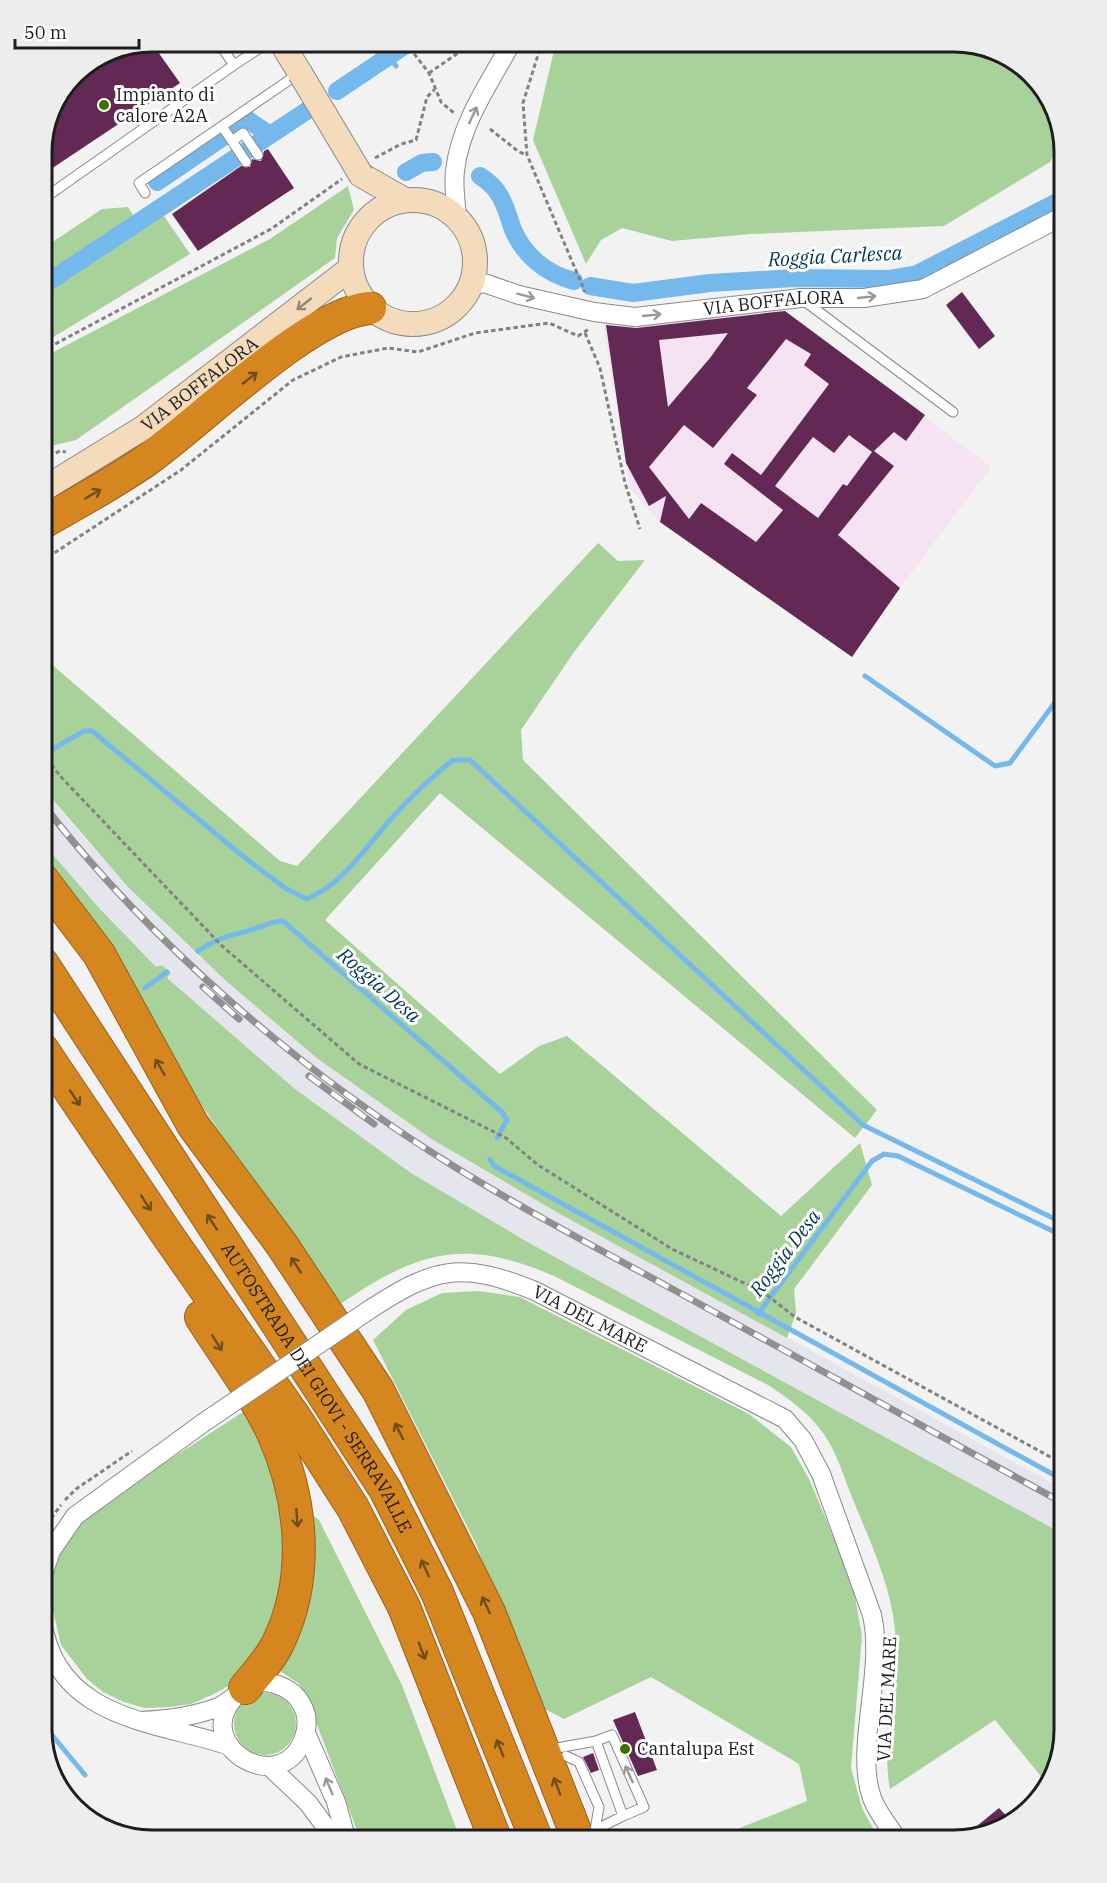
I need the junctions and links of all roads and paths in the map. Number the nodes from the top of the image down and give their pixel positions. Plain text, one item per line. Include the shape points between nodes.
1 (225, 52) edge
2 (253, 52) edge
3 (287, 52) edge
4 (412, 52) edge
5 (459, 52) edge
6 (506, 52) edge
7 (539, 52) edge
8 (234, 65) junction
9 (300, 73) junction
10 (429, 74) junction
11 (435, 90) junction
12 (454, 113) dead end
13 (222, 127) junction
14 (490, 129) dead end
15 (232, 141) junction
16 (258, 155) dead end
17 (527, 155) junction
18 (246, 162) dead end
19 (360, 170) junction
20 (53, 192) edge
21 (145, 193) dead end
22 (405, 200) junction
23 (457, 218) junction
24 (1054, 221) edge
25 (364, 223) junction
26 (351, 268) junction
27 (470, 286) junction
28 (801, 298) junction
29 (370, 308) junction
30 (594, 312) junction
31 (585, 333) junction
32 (53, 345) edge
33 (953, 412) dead end
34 (53, 483) edge
35 (53, 516) edge
36 (640, 528) dead end
37 (53, 554) edge
38 (53, 765) edge
39 (53, 893) edge
40 (52, 978) edge
41 (63, 994) junction
42 (52, 1064) edge
43 (237, 1187) junction
44 (166, 1233) junction
45 (1054, 1459) edge
46 (52, 1549) edge
47 (52, 1651) edge
48 (239, 1694) junction
49 (522, 1695) junction
50 (140, 1721) junction
51 (306, 1732) junction
52 (596, 1741) junction
53 (230, 1746) junction
54 (562, 1752) junction
55 (269, 1766) junction
56 (623, 1816) junction
57 (328, 1830) edge
58 (344, 1830) edge
59 (492, 1830) edge
60 (533, 1830) edge
61 (585, 1830) edge
62 (590, 1830) edge
63 (600, 1830) edge
64 (892, 1830) edge

1 - 8 lane
2 - 8 lane
3 - 9 street
4 - 10 path
5 - 10 path
23 -> 6 street via 455,170 462,140
7 - 17 path via 523,104
8 - 20 lane
9 - 13 lane
9 - 19 street, bridge
10 - 11 path
11 - 12 path via 441,102
11 - 19 path via 427,97 416,140 401,144
13 - 15 lane
13 - 21 lane via 139,183
14 - 17 path
15 - 16 lane via 243,133
15 - 18 lane
17 - 30 path
19 - 22 street
19 - 25 street via 366,200
19 - 32 path via 271,230
22 - 23 street via 434,204
22 - 25 street via 381,208
23 - 27 street via 474,252
28 -> 24 street, VIA BOFFALORA via 864,298 923,289
25 - 26 street via 353,244
26 - 29 street via 356,290
26 -> 34 street, VIA BOFFALORA via 143,428
27 - 29 street via 455,308 428,323 397,323
27 -> 30 street, VIA BOFFALORA via 484,283 525,297
30 -> 28 street, VIA BOFFALORA via 635,316
28 - 33 lane
35 -> 29 highway via 149,458 307,336 345,312
30 - 31 path
31 - 36 path via 600,368 625,483
31 - 37 path via 578,336 549,323 475,333 418,352 388,348 341,357 293,380 181,470
38 - 45 path via 220,944 359,1064 506,1138 538,1165 672,1249 765,1293 795,1317
43 -> 39 highway via 193,1125 99,954
40 - 41 highway, AUTOSTRADA DEI GIOVI - SERRAVALLE
41 - 43 highway
60 -> 41 highway, AUTOSTRADA DEI GIOVI - SERRAVALLE via 436,1592 385,1489
42 -> 44 highway, AUTOSTRADA DEI GIOVI - SERRAVALLE
49 -> 43 highway via 489,1612 378,1390 282,1245
44 -> 48 highway via 196,1310 272,1431 298,1511 299,1561 287,1622 266,1663
44 -> 59 highway, AUTOSTRADA DEI GIOVI - SERRAVALLE via 294,1416 379,1556 405,1607
46 - 64 street, VIA DEL MARE, bridge via 75,1515 203,1423 404,1288 429,1277 468,1271 499,1276 752,1400 785,1419 803,1440 821,1474 876,1631 867,1774 872,1798
47 - 50 street via 72,1683 109,1712
48 - 50 street via 219,1707 185,1717
48 - 51 street via 269,1683 287,1689 303,1708
48 - 53 street via 224,1719
49 - 54 highway
61 -> 49 highway
50 - 53 street
51 - 55 street via 293,1755
58 -> 51 street
52 - 54 lane
52 - 56 lane
56 -> 52 lane via 644,1807 612,1736
53 - 55 street via 244,1760
54 - 62 lane via 579,1762 598,1806
55 - 57 street via 308,1803
56 - 63 lane

